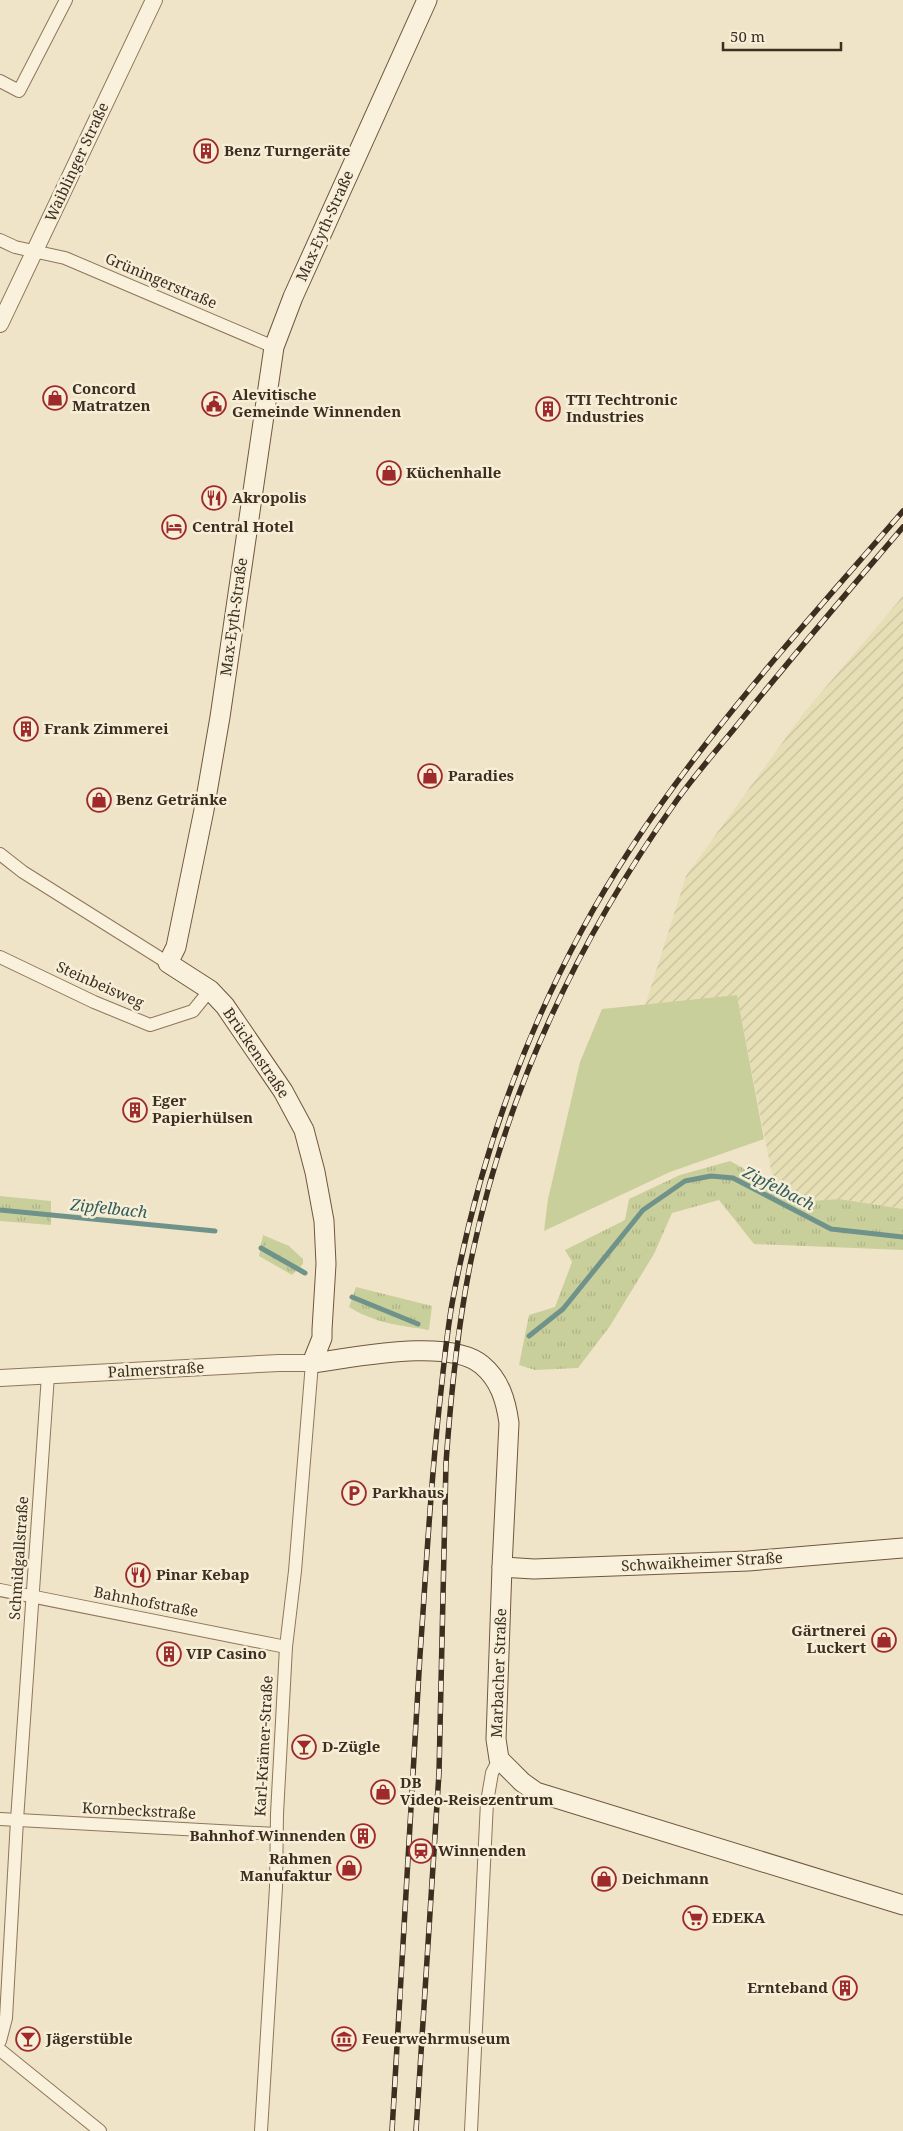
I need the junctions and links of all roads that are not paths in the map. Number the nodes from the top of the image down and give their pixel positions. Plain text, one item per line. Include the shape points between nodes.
1 (66, 0) edge
2 (154, 0) edge
3 (427, 0) edge
4 (0, 81) edge
5 (0, 240) edge
6 (34, 252) junction
7 (0, 324) edge
8 (274, 346) junction
9 (0, 854) edge
10 (0, 957) edge
11 (168, 963) junction
12 (210, 990) junction
13 (312, 1363) junction
14 (0, 1368) edge
15 (48, 1375) junction
16 (0, 1378) edge
17 (903, 1548) edge
18 (502, 1567) junction
19 (0, 1590) edge
20 (32, 1596) junction
21 (286, 1647) junction
22 (499, 1760) junction
23 (0, 1819) edge
24 (17, 1820) junction
25 (276, 1834) junction
26 (903, 1905) edge
27 (0, 2041) edge
28 (0, 2050) edge
29 (100, 2131) edge
30 (261, 2131) edge
31 (470, 2131) edge

1 - 4 street via 19,91
2 - 6 street, Waiblinger Straße
3 - 8 main road, Max-Eyth-Straße
5 - 6 street, Grüningerstraße
6 - 7 street, Waiblinger Straße
6 - 8 street, Grüningerstraße via 64,258
8 - 11 main road, Max-Eyth-Straße via 207,791 176,947
9 - 11 street, Brückenstraße via 23,872
10 - 12 street, Steinbeisweg via 150,1025 193,1011
11 - 12 main road, Brückenstraße
12 - 13 main road, Brückenstraße via 225,1006 283,1091 304,1130 316,1172 324,1221 326,1264 322,1338
13 - 15 street, Palmerstraße
13 - 18 main road, Marbacher Straße via 427,1350 468,1357 491,1374 506,1401 509,1423
13 - 21 street, Karl-Krämer-Straße
14 - 15 street
15 - 16 street, Palmerstraße
15 - 20 street, Schmidgallstraße
17 - 18 main road, Schwaikheimer Straße via 748,1562 534,1569
18 - 22 main road, Marbacher Straße via 496,1738
19 - 20 street, Bahnhofstraße
20 - 21 street, Bahnhofstraße
20 - 24 street, Schmidgallstraße
21 - 25 street, Karl-Krämer-Straße
22 - 26 main road, Marbacher Straße via 536,1792
22 - 31 street via 488,1789
23 - 24 street, Kornbeckstraße
24 - 25 street, Kornbeckstraße
24 - 27 street, Schmidgallstraße via 6,2018
25 - 30 street, Karl-Krämer-Straße via 276,1887
28 - 29 street

